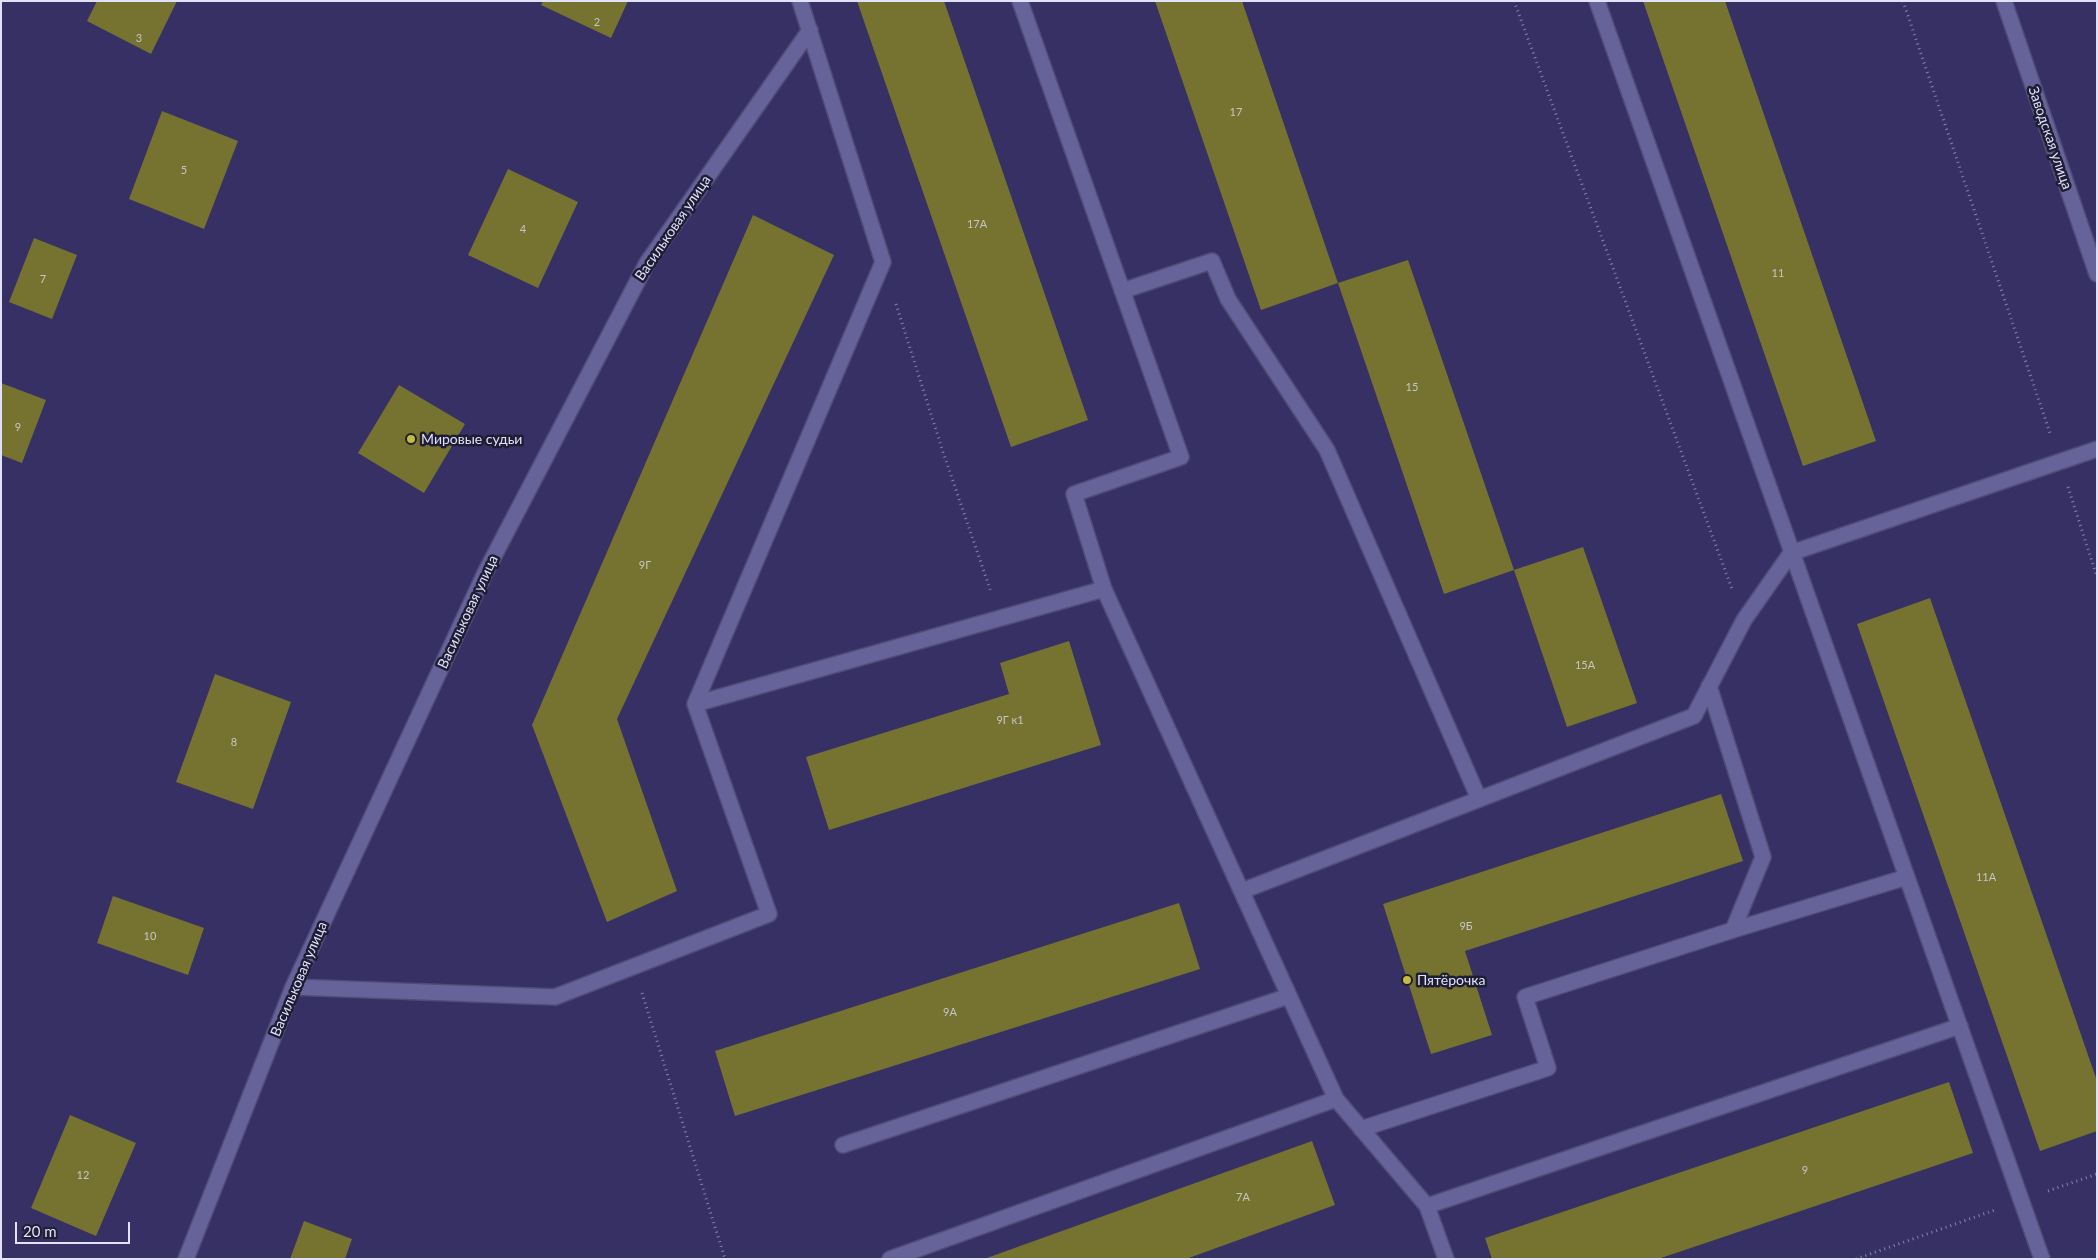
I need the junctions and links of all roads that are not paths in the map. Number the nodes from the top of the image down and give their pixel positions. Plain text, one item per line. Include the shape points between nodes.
1 (800, 1) edge
2 (1020, 1) edge
3 (1597, 1) edge
4 (2004, 1) edge
5 (810, 30) junction
6 (2097, 273) edge
7 (1122, 291) junction
8 (2097, 449) edge
9 (1791, 553) junction
10 (1104, 589) junction
11 (1709, 686) junction
12 (695, 704) junction
13 (1479, 799) junction
14 (1907, 877) junction
15 (1242, 891) junction
16 (1733, 930) junction
17 (293, 987) junction
18 (1289, 996) junction
19 (1960, 1026) junction
20 (1336, 1099) junction
21 (1361, 1129) junction
22 (843, 1145) dead end
23 (1427, 1206) junction
24 (186, 1259) edge
25 (890, 1259) edge
26 (1446, 1259) edge
27 (2042, 1259) edge

1 - 5 street
2 - 7 street
3 - 9 street
4 - 6 street, Заводская улица
5 - 12 street via 883,262
5 - 17 street, Васильковая улица via 647,263 485,573
7 - 10 street via 1181,457 1074,494
7 - 13 street via 1212,261 1228,299 1327,450
8 - 9 street
9 - 11 street via 1744,620
9 - 14 street
10 - 12 street
10 - 15 street
11 - 13 street via 1694,716
11 - 16 street via 1763,857
12 - 17 street via 769,914 555,997
13 - 15 street
14 - 16 street
14 - 19 street
15 - 18 street
16 - 21 street via 1525,998 1548,1068
17 - 24 street, Васильковая улица
18 - 20 street
18 - 22 street
19 - 23 street
19 - 27 street
20 - 21 street
20 - 25 street
21 - 23 street
23 - 26 street

